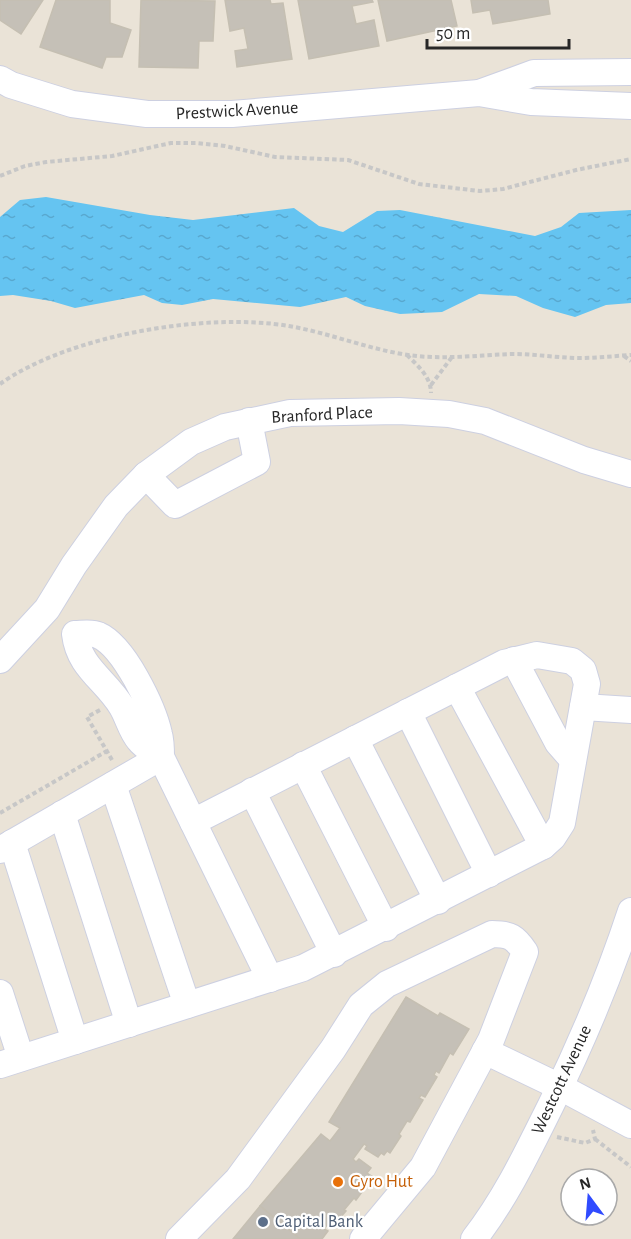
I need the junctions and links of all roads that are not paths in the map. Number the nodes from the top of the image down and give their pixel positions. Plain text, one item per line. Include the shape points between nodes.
1 (631, 72) edge
2 (0, 79) edge
3 (479, 93) junction
4 (631, 106) edge
5 (249, 421) junction
6 (631, 474) edge
7 (146, 475) junction
8 (48, 609) junction
9 (75, 634) junction
10 (0, 660) edge
11 (514, 660) junction
12 (130, 668) junction
13 (109, 687) junction
14 (457, 687) junction
15 (583, 707) junction
16 (631, 710) edge
17 (408, 712) junction
18 (355, 739) junction
19 (161, 757) junction
20 (573, 760) junction
21 (303, 765) junction
22 (118, 782) junction
23 (252, 791) junction
24 (62, 814) junction
25 (193, 822) junction
26 (6, 846) edge
27 (543, 846) junction
28 (489, 874) junction
29 (438, 901) junction
30 (631, 911) edge
31 (386, 928) junction
32 (334, 954) junction
33 (270, 979) junction
34 (0, 993) edge
35 (187, 1005) junction
36 (129, 1024) junction
37 (75, 1041) junction
38 (485, 1051) junction
39 (10, 1062) edge
40 (560, 1087) junction
41 (631, 1125) edge
42 (179, 1239) edge
43 (363, 1239) edge
44 (474, 1239) edge

1 - 3 street, Prestwick Avenue via 534,73
2 - 3 street, Prestwick Avenue via 72,104 147,114 232,114
3 - 4 street, Prestwick Avenue via 531,102
5 - 6 street, Branford Place via 290,413 449,414 485,421
5 - 7 street, Branford Place via 191,442
5 - 7 street via 257,462 175,506
7 - 8 street, Branford Place via 116,506
8 - 9 street
8 - 10 street, Branford Place
9 - 12 street via 97,634 115,647
9 - 13 street via 76,649
11 - 14 street
11 - 15 street via 537,654 572,661 583,670 587,684
11 - 20 street via 558,742
12 - 13 street
12 - 19 street via 160,735
13 - 19 street via 138,740
14 - 17 street
14 - 27 street
15 - 16 street
15 - 20 street
17 - 18 street
17 - 28 street
18 - 21 street
18 - 29 street
19 - 22 street
19 - 25 street
20 - 27 street via 562,823
21 - 23 street
21 - 31 street
22 - 24 street
22 - 35 street
23 - 25 street
23 - 32 street
24 - 26 street
24 - 36 street
25 - 33 street
26 - 37 street
27 - 28 street
28 - 29 street
29 - 31 street
30 - 40 street, Westcott Avenue via 614,963
31 - 32 street
32 - 33 street
33 - 35 street
34 - 39 street
35 - 36 street
36 - 37 street
37 - 39 street
38 - 40 street
38 - 42 street via 525,952 508,934 492,934 387,984 361,1005 238,1179
38 - 43 street via 423,1167
40 - 41 street
40 - 44 street, Westcott Avenue via 521,1168

